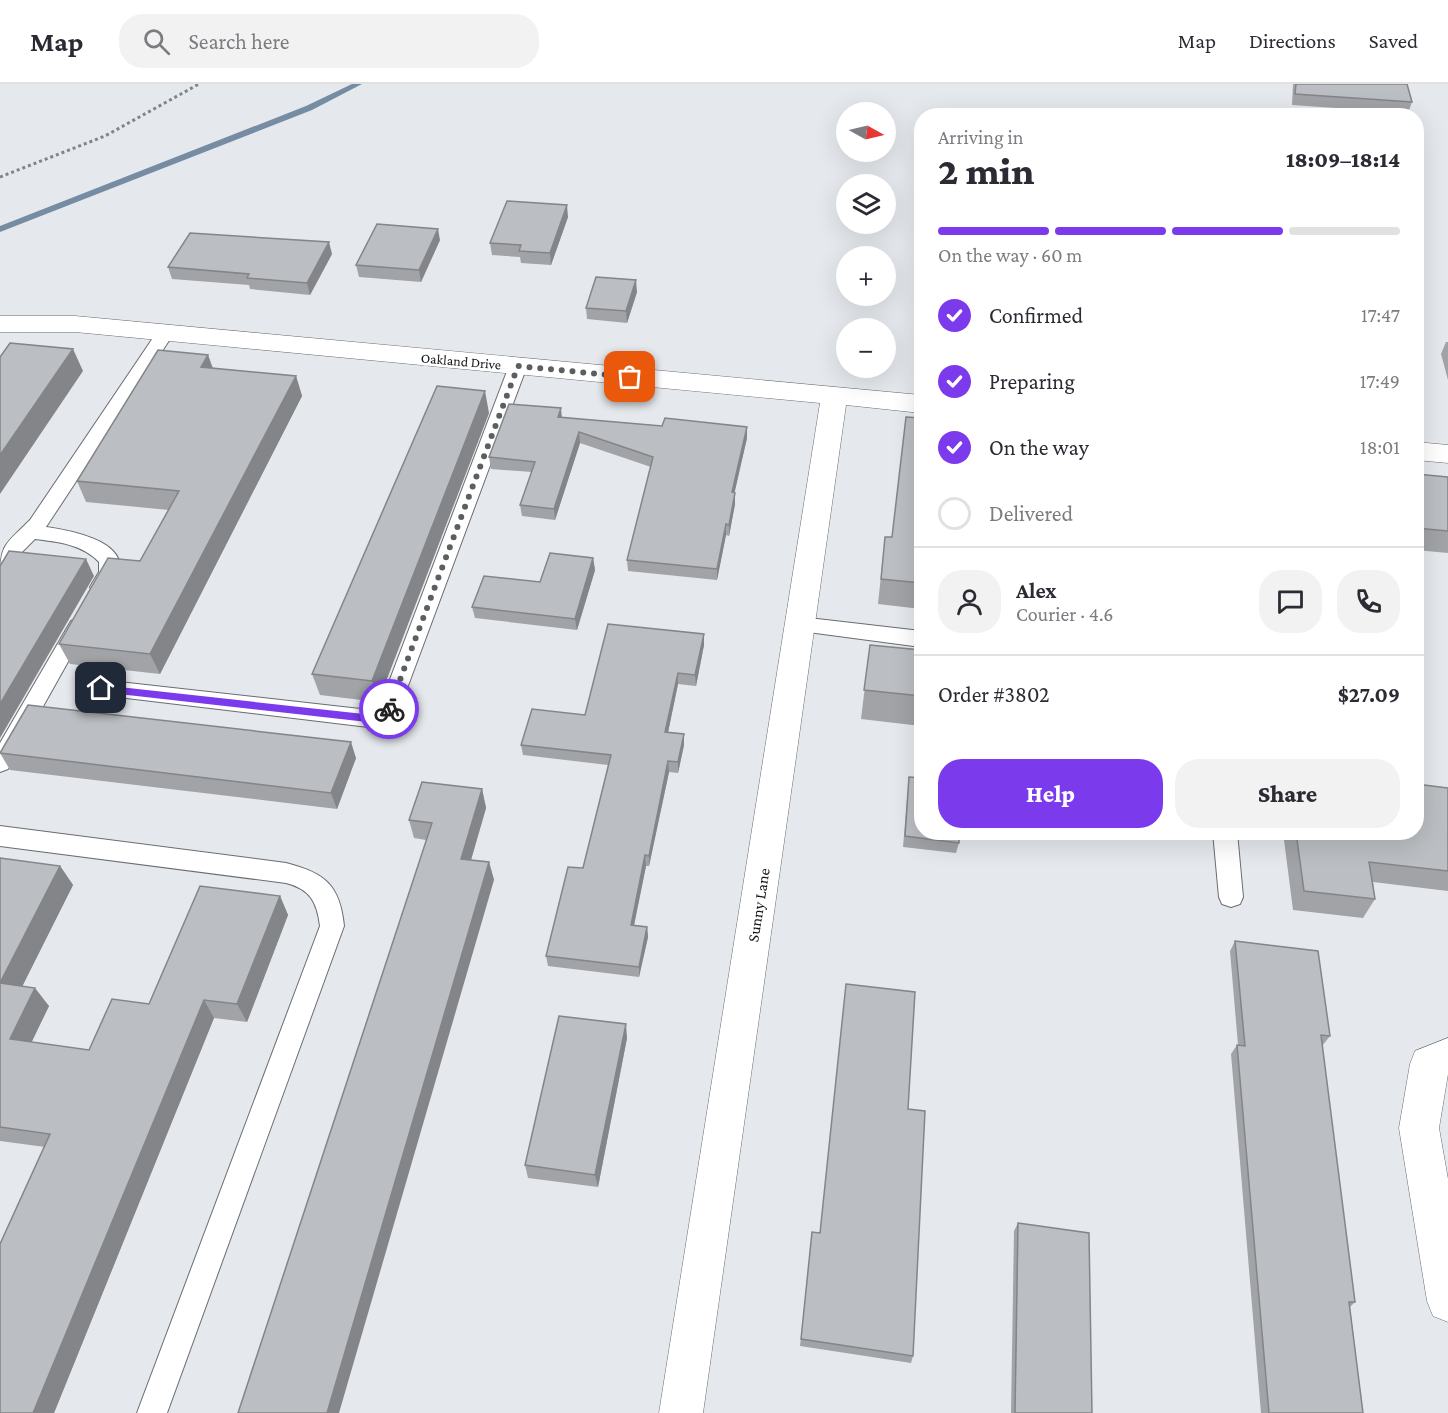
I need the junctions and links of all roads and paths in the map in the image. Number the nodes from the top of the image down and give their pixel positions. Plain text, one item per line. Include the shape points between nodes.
1 (199, 84) edge
2 (0, 177) edge
3 (0, 324) edge
4 (165, 333) junction
5 (518, 366) junction
6 (834, 396) junction
7 (914, 403) edge
8 (1424, 452) edge
9 (1448, 453) edge
10 (31, 531) junction
11 (0, 570) edge
12 (800, 625) junction
13 (914, 638) edge
14 (101, 688) dead end
15 (0, 763) edge
16 (0, 836) edge
17 (1226, 840) edge
18 (1230, 897) dead end
19 (1448, 1056) edge
20 (1448, 1300) edge
21 (152, 1413) edge
22 (681, 1413) edge

1 - 2 path via 105,136
3 - 4 street, Oakland Drive via 75,324
4 - 5 street, Oakland Drive
4 - 10 lane
5 - 6 street, Oakland Drive
5 - 14 lane via 385,720
6 - 7 street, Oakland Drive
6 - 12 street, Sunny Lane
8 - 9 street
10 - 11 lane
10 - 15 lane via 82,541 101,550 110,560 109,572
12 - 13 lane
12 - 22 street, Sunny Lane
16 - 21 lane via 286,873 308,878 322,890 331,907 332,927
17 - 18 lane
19 - 20 street via 1429,1064 1419,1128

